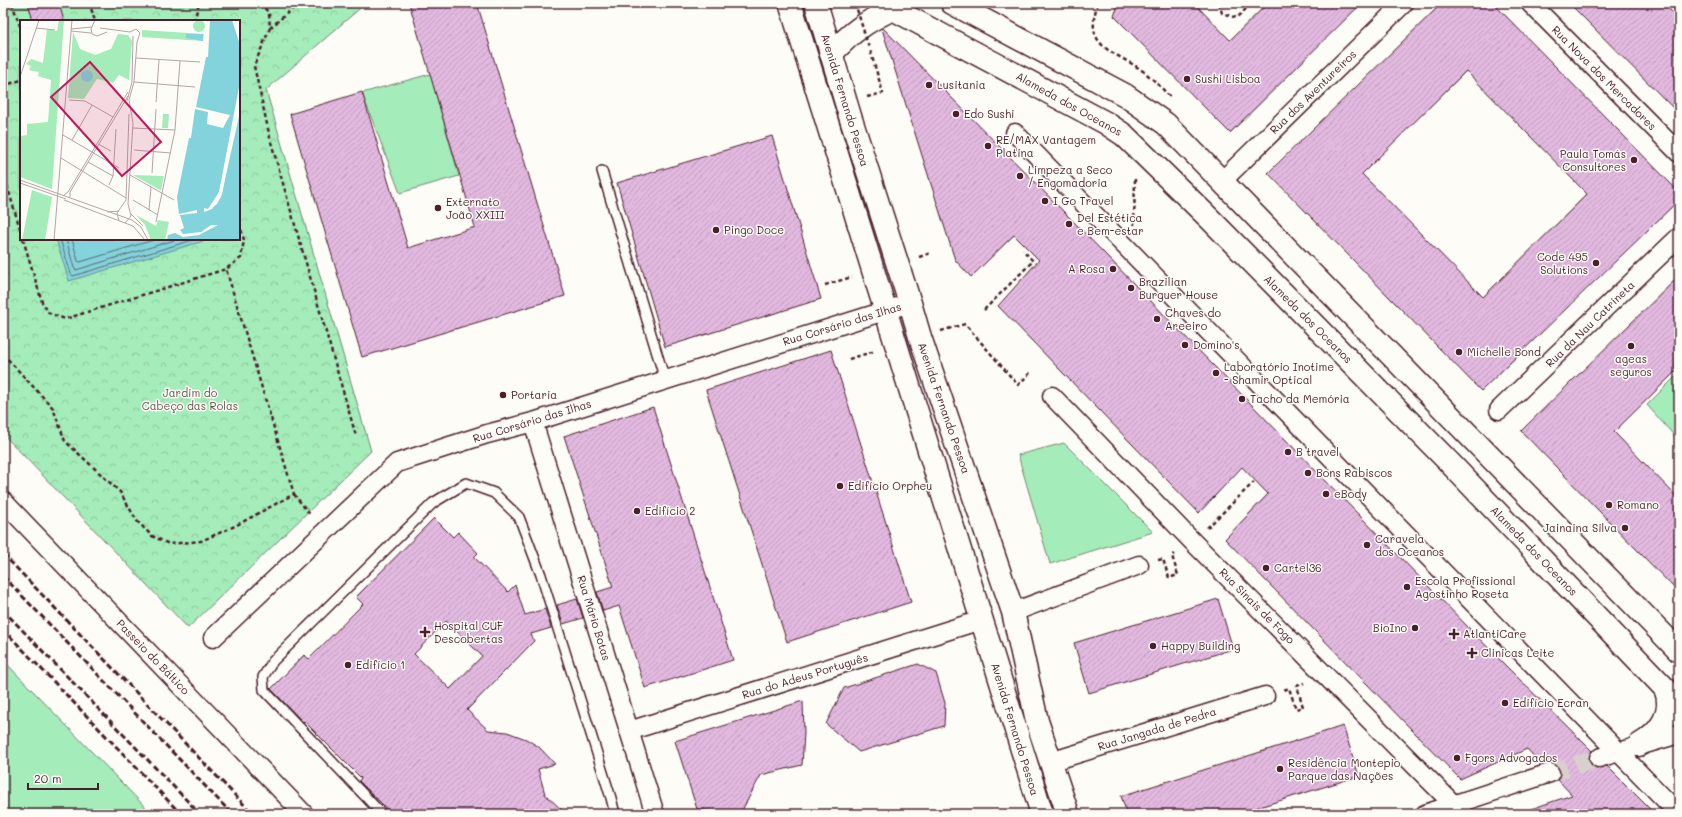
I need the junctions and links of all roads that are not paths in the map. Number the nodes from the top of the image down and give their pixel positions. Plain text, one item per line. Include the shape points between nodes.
1 (790, 3) edge
2 (816, 3) edge
3 (952, 3) edge
4 (1404, 3) edge
5 (1530, 3) edge
6 (889, 6) edge
7 (831, 54) junction
8 (1015, 133) dead end
9 (1679, 153) edge
10 (602, 172) dead end
11 (1222, 181) junction
12 (1679, 237) edge
13 (910, 303) junction
14 (884, 310) junction
15 (665, 380) junction
16 (1052, 396) dead end
17 (1500, 410) dead end
18 (533, 422) junction
19 (3, 501) edge
20 (1138, 565) dead end
21 (1013, 612) junction
22 (981, 620) junction
23 (213, 638) dead end
24 (1679, 651) edge
25 (1265, 696) road end
26 (1672, 696) edge
27 (629, 731) junction
28 (1679, 734) edge
29 (1639, 745) junction
30 (1618, 752) junction
31 (1599, 758) tunnel mouth
32 (1050, 762) junction
33 (1550, 773) tunnel mouth
34 (1459, 810) edge
35 (304, 814) edge
36 (382, 814) edge
37 (615, 814) edge
38 (655, 814) edge
39 (1042, 814) edge
40 (1068, 814) edge
41 (1425, 814) edge
42 (1679, 814) edge

1 - 14 main road, Avenida Fernando Pessoa
2 - 7 main road, Avenida Fernando Pessoa
3 - 11 main road via 1136,102 1166,124
4 - 11 street, Rua dos Aventureiros
5 - 9 street, Rua Nova dos Mercadores
6 - 7 main road via 849,35
6 - 26 main road, Alameda dos Oceanos via 1124,135 1442,455
7 - 13 main road, Avenida Fernando Pessoa
8 - 30 street
10 - 15 lane
11 - 24 main road
12 - 17 street, Rua da Nau Catrineta
13 - 14 street, Rua Corsário das Ilhas
13 - 21 main road, Avenida Fernando Pessoa
14 - 15 street, Rua Corsário das Ilhas
14 - 22 main road, Avenida Fernando Pessoa
15 - 18 street, Rua Corsário das Ilhas
16 - 34 street, Rua Sinais de Fogo
18 - 23 street, Rua Corsário das Ilhas via 397,463
18 - 27 street, Rua Mário Botas
19 - 35 street, Passeio do Báltico
20 - 21 street
21 - 32 main road, Avenida Fernando Pessoa via 1037,722
22 - 27 street, Rua do Adeus Português
22 - 39 main road, Avenida Fernando Pessoa
25 - 32 street, Rua Jangada de Pedra
26 - 29 main road via 1668,697 1665,718 1656,732
27 - 38 street, Rua Mário Botas
28 - 29 street
29 - 30 street
30 - 31 street
30 - 42 street
32 - 40 main road, Avenida Fernando Pessoa
33 - 34 street via 1501,788
34 - 41 street
36 - 37 lane via 264,690 263,677 273,661 433,503 466,484 494,493 519,517 541,575

